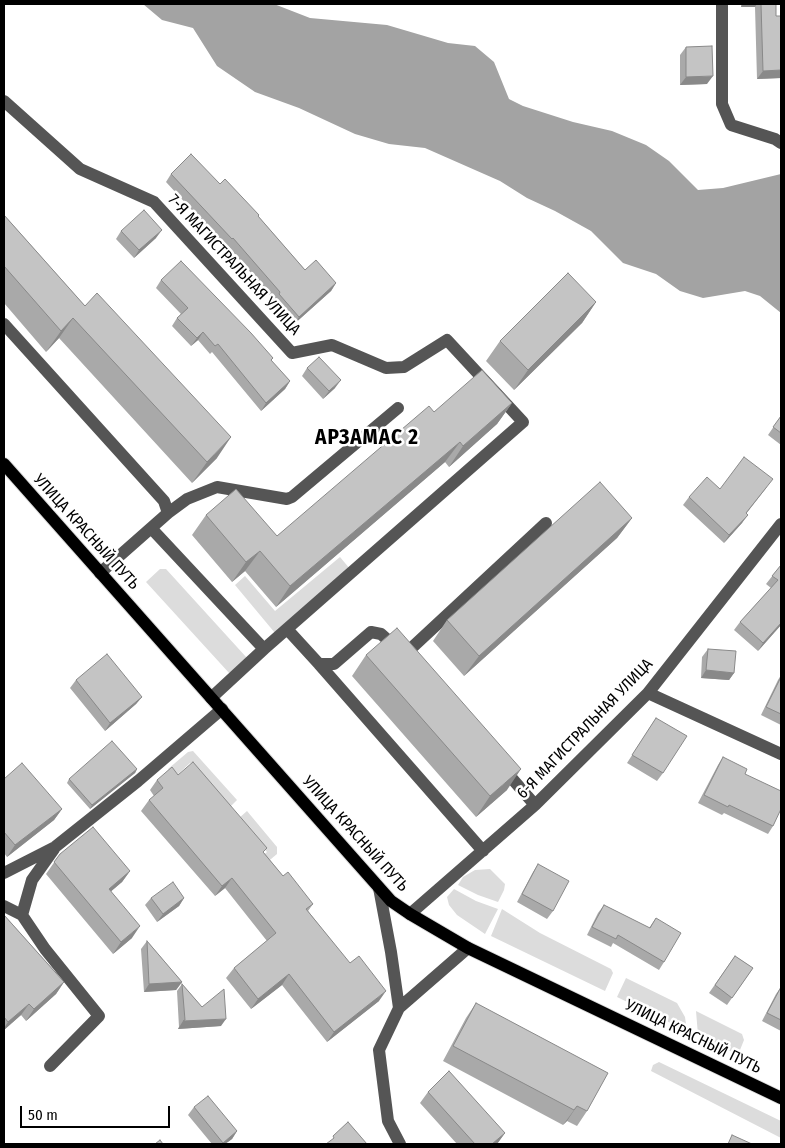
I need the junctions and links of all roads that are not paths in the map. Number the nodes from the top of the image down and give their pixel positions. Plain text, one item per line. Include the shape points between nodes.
1 (722, 4) edge
2 (4, 101) edge
3 (781, 143) edge
4 (4, 324) edge
5 (398, 408) dead end
6 (4, 464) edge
7 (168, 513) junction
8 (546, 523) dead end
9 (781, 524) edge
10 (151, 528) junction
11 (100, 573) junction
12 (286, 629) junction
13 (264, 649) junction
14 (404, 654) junction
15 (319, 664) junction
16 (417, 670) edge
17 (648, 693) junction
18 (211, 698) junction
19 (222, 709) junction
20 (781, 754) edge
21 (496, 760) edge
22 (535, 805) junction
23 (55, 847) junction
24 (483, 851) junction
25 (4, 873) edge
26 (379, 888) junction
27 (4, 906) edge
28 (410, 914) junction
29 (22, 915) junction
30 (468, 948) junction
31 (399, 1008) junction
32 (50, 1066) dead end
33 (781, 1098) edge
34 (400, 1144) edge

1 - 3 street via 722,104 731,125
2 - 12 street, 7-Я МАГИСТРАЛЬНАЯ УЛИЦА via 80,170 154,202 292,353 332,345 386,368 404,367 447,340 523,422
4 - 7 street via 164,501
5 - 7 street via 292,498 218,486 187,498
6 - 11 main road, УЛИЦА КРАСНЫЙ ПУТЬ
7 - 10 street
8 - 14 street
9 - 17 street, 6-Я МАГИСТРАЛЬНАЯ УЛИЦА
10 - 11 street
10 - 13 street
11 - 18 main road, УЛИЦА КРАСНЫЙ ПУТЬ
12 - 13 street
12 - 15 street
13 - 18 street
14 - 15 street via 381,634 371,632 334,664
14 - 16 street
15 - 24 street
17 - 20 street
17 - 22 street, 6-Я МАГИСТРАЛЬНАЯ УЛИЦА
18 - 19 main road, УЛИЦА КРАСНЫЙ ПУТЬ
19 - 23 street
19 - 26 main road, УЛИЦА КРАСНЫЙ ПУТЬ
21 - 22 street
22 - 24 street, 6-Я МАГИСТРАЛЬНАЯ УЛИЦА
23 - 25 street
23 - 29 street via 32,880
24 - 28 street, 6-Я МАГИСТРАЛЬНАЯ УЛИЦА
26 - 28 main road, УЛИЦА КРАСНЫЙ ПУТЬ
26 - 31 street
27 - 29 street
28 - 30 main road, УЛИЦА КРАСНЫЙ ПУТЬ
29 - 32 street via 99,1016
30 - 31 street
30 - 33 main road, УЛИЦА КРАСНЫЙ ПУТЬ
31 - 34 street via 379,1050 388,1121

